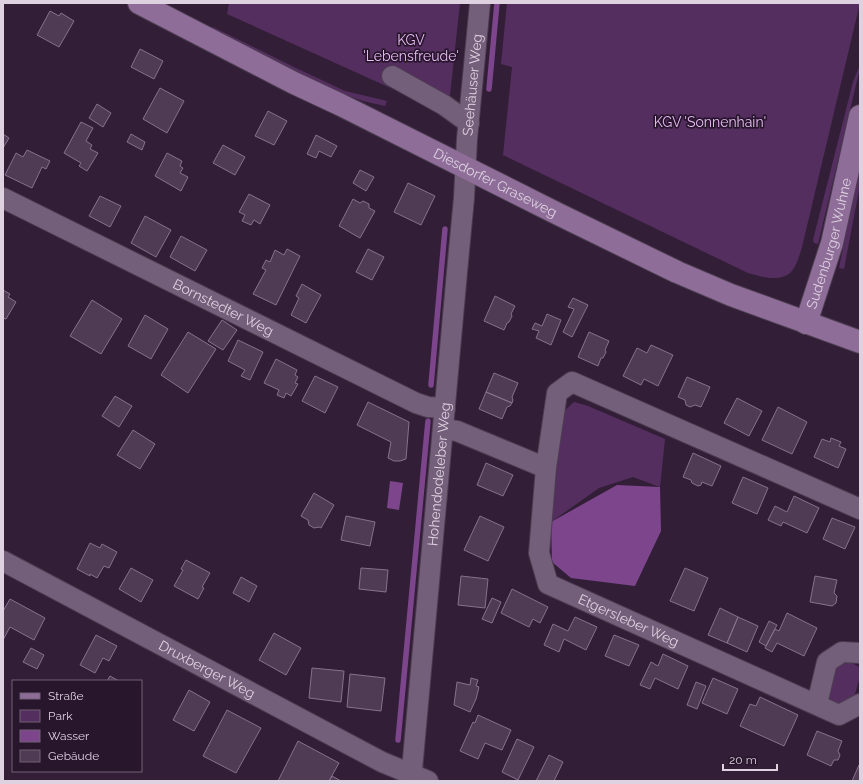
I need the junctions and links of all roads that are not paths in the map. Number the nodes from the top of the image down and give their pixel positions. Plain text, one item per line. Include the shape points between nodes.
1 (139, 3) edge
2 (480, 3) edge
3 (392, 76) dead end
4 (860, 116) edge
5 (469, 123) junction
6 (465, 167) junction
7 (3, 198) edge
8 (806, 323) junction
9 (860, 342) edge
10 (445, 408) junction
11 (444, 429) junction
12 (546, 468) junction
13 (860, 509) edge
14 (3, 561) edge
15 (860, 653) edge
16 (818, 704) junction
17 (860, 704) edge
18 (417, 779) edge

1 - 6 main road, Diesdorfer Graseweg
2 - 5 street, Seehäuser Weg
3 - 5 street via 444,105
4 - 8 main road, Sudenburger Wuhne via 832,243
5 - 6 street, Seehäuser Weg
6 - 8 main road, Diesdorfer Graseweg via 677,272
6 - 10 street, Hohendodeleber Weg
7 - 10 street, Bornstedter Weg via 416,403
8 - 9 main road, Diesdorfer Graseweg
10 - 11 street, Hohendodeleber Weg
11 - 12 street via 457,431
11 - 18 street, Hohendodeleber Weg
12 - 13 street, Etgersleber Weg via 557,393 572,382
12 - 16 street, Etgersleber Weg via 539,553 548,584
14 - 18 street, Druxberger Weg
15 - 16 street via 842,652 826,662
16 - 17 street, Etgersleber Weg via 839,715

